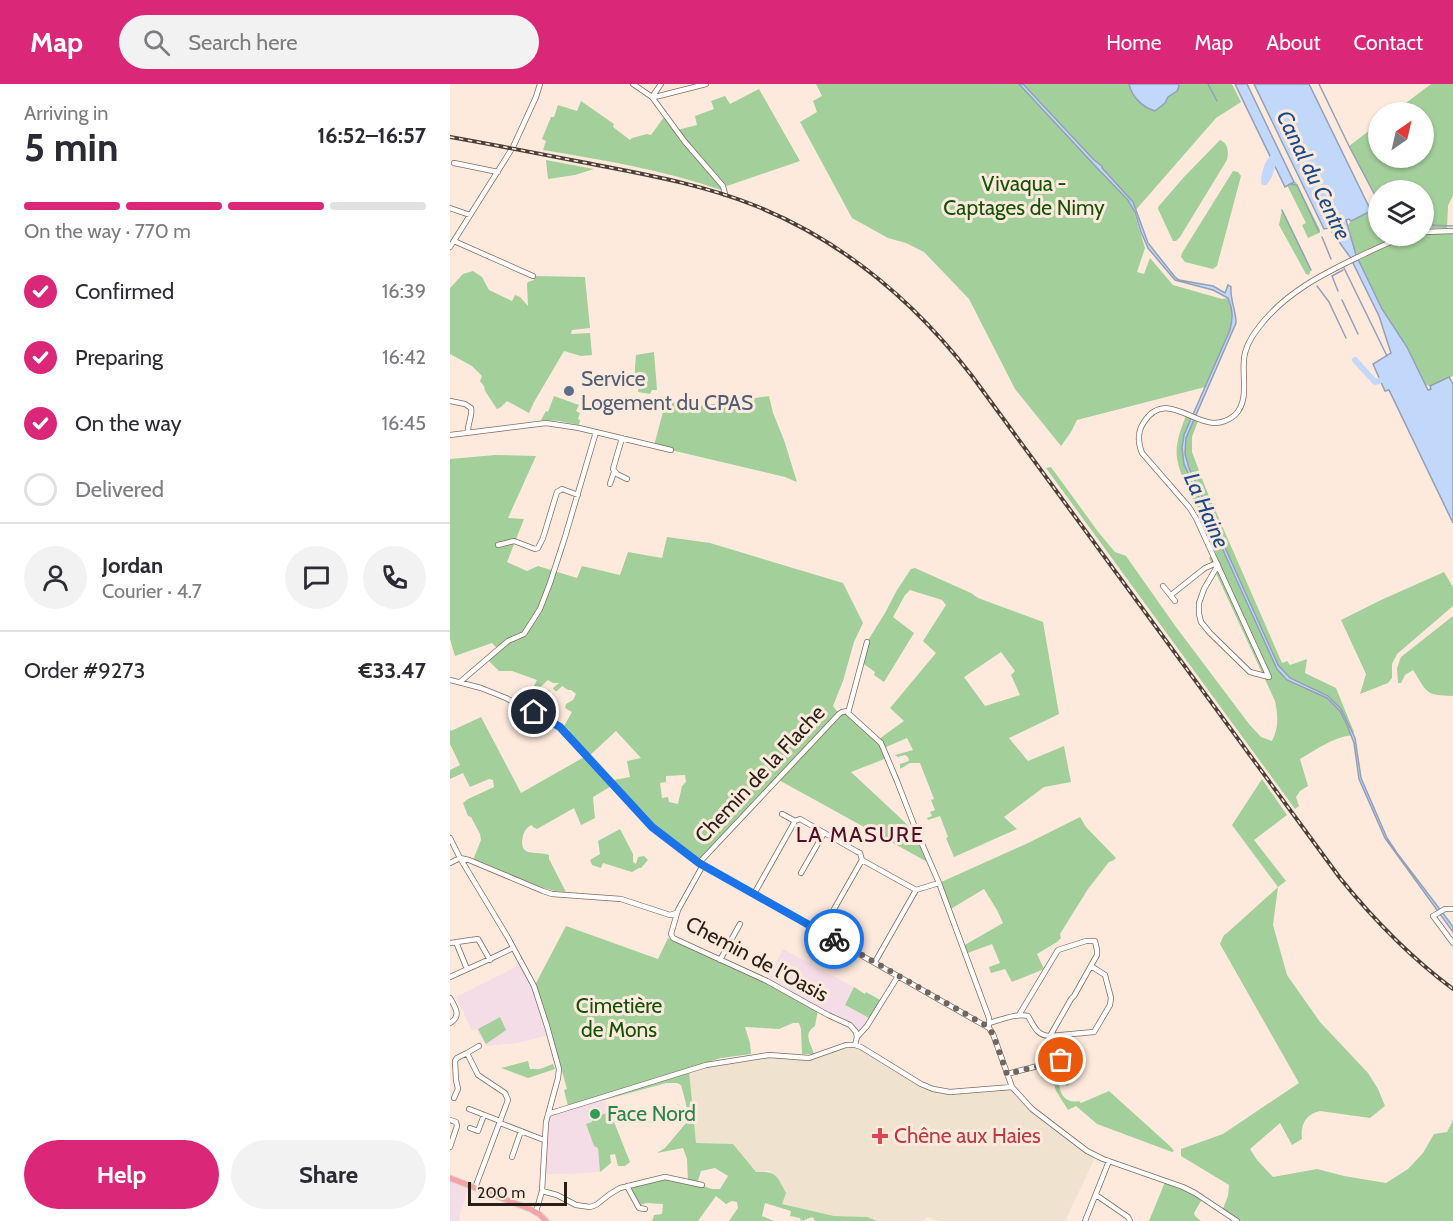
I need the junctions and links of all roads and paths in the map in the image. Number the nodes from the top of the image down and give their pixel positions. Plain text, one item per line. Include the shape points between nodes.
1 (540, 84) edge
2 (633, 84) edge
3 (661, 84) edge
4 (706, 84) edge
5 (652, 97) junction
6 (454, 163) dead end
7 (498, 172) junction
8 (725, 194) dead end
9 (450, 208) edge
10 (470, 215) junction
11 (1453, 231) edge
12 (1434, 232) edge
13 (454, 241) junction
14 (450, 246) edge
15 (1383, 246) edge
16 (533, 276) dead end
17 (450, 401) edge
18 (596, 432) junction
19 (468, 433) junction
20 (450, 435) edge
21 (622, 438) junction
22 (671, 450) dead end
23 (614, 472) junction
24 (627, 479) dead end
25 (610, 484) dead end
26 (578, 495) junction
27 (498, 545) dead end
28 (1217, 564) junction
29 (1163, 586) dead end
30 (1171, 595) junction
31 (1175, 601) dead end
32 (867, 642) dead end
33 (450, 680) edge
34 (460, 682) junction
35 (848, 711) junction
36 (782, 814) dead end
37 (795, 821) junction
38 (824, 833) junction
39 (450, 838) edge
40 (460, 858) junction
41 (862, 860) junction
42 (450, 864) edge
43 (701, 864) junction
44 (801, 873) dead end
45 (939, 883) junction
46 (916, 890) junction
47 (754, 894) junction
48 (1453, 909) edge
49 (678, 910) junction
50 (740, 924) dead end
51 (821, 932) junction
52 (456, 942) junction
53 (450, 943) edge
54 (1453, 943) edge
55 (513, 948) junction
56 (490, 960) junction
57 (720, 960) junction
58 (875, 962) junction
59 (1091, 966) junction
60 (467, 969) junction
61 (898, 976) junction
62 (450, 977) edge
63 (450, 998) edge
64 (987, 1011) junction
65 (1019, 1015) junction
66 (450, 1023) edge
67 (981, 1023) junction
68 (989, 1025) junction
69 (1050, 1036) junction
70 (857, 1037) junction
71 (855, 1045) junction
72 (479, 1046) dead end
73 (467, 1053) junction
74 (1061, 1060) dead end
75 (1007, 1074) junction
76 (1012, 1087) junction
77 (454, 1098) dead end
78 (469, 1110) dead end
79 (548, 1114) junction
80 (483, 1115) junction
81 (450, 1120) edge
82 (500, 1122) junction
83 (470, 1128) dead end
84 (521, 1131) junction
85 (452, 1132) edge
86 (544, 1140) junction
87 (450, 1147) edge
88 (512, 1157) dead end
89 (1109, 1161) junction
90 (450, 1178) edge
91 (702, 1185) dead end
92 (627, 1186) junction
93 (476, 1188) junction
94 (542, 1191) junction
95 (1096, 1195) junction
96 (645, 1209) dead end
97 (536, 1212) junction
98 (546, 1221) edge
99 (1085, 1221) edge
100 (1130, 1221) edge
101 (1237, 1221) edge

1 - 7 street
2 - 5 street
3 - 5 street
4 - 5 street
5 - 8 street via 723,186
6 - 7 street
7 - 10 street
9 - 10 street
10 - 13 street
11 - 12 street
13 - 14 street
13 - 16 street
15 - 28 street via 1307,283 1268,316 1245,353 1243,399 1235,414 1227,420 1209,423 1169,409 1159,410 1140,429 1139,445 1145,456 1192,513
17 - 19 street via 471,408
18 - 19 street via 546,423
18 - 21 street
18 - 26 street
19 - 20 street
21 - 22 street
21 - 23 street
23 - 24 street
23 - 25 street
26 - 27 street via 562,489 557,492 538,548 514,541
26 - 34 street via 545,597 527,630
28 - 28 street via 1269,677 1250,672 1201,622 1199,603
28 - 30 street via 1205,568
29 - 30 street
30 - 31 street
32 - 35 street
33 - 34 street
34 - 43 street via 506,698 560,727 652,827
35 - 43 street, Chemin de la Flache via 839,714
35 - 45 street via 881,743
36 - 37 street
37 - 38 street via 800,819
37 - 47 street
38 - 41 street via 860,853
38 - 44 street
39 - 40 street
40 - 42 street
40 - 49 street via 552,894 621,899 670,915
40 - 55 street
41 - 46 street
41 - 51 street
43 - 47 street
43 - 49 street, Chemin de l'Oasis
45 - 46 street
45 - 64 street
46 - 58 street
47 - 51 street
48 - 54 street via 1433,916
49 - 57 street, Chemin de l'Oasis via 673,938
50 - 57 street
51 - 58 street
52 - 53 street
52 - 56 street via 478,939
52 - 60 street
55 - 56 street
55 - 79 street via 539,999 559,1069
56 - 60 street
57 - 70 street, Chemin de l'Oasis via 850,1025
58 - 61 street
59 - 65 street via 1098,952 1095,941 1058,950
59 - 69 street
59 - 69 street via 1105,975 1111,998 1097,1028 1090,1033
60 - 62 street
61 - 67 street
61 - 70 street
63 - 66 street via 457,1015
64 - 67 street
64 - 68 street
65 - 68 street
65 - 69 street via 1028,1016 1040,1034
67 - 68 street
68 - 75 street
70 - 71 street
71 - 76 street via 933,1089 950,1092
71 - 79 street via 809,1058 769,1055 706,1065
72 - 73 street
73 - 77 street via 455,1061 458,1089
73 - 82 street via 478,1076 507,1095
74 - 75 street
75 - 76 street
76 - 89 street via 1070,1140
78 - 80 street
79 - 86 street
80 - 82 street
80 - 83 street via 478,1131
81 - 85 street via 456,1124
82 - 84 street
82 - 93 street
84 - 86 street
84 - 88 street
85 - 87 street
86 - 94 street
89 - 95 street
89 - 101 street via 1183,1187
90 - 93 main road
91 - 92 street via 666,1177
92 - 94 street via 590,1207
92 - 96 street via 639,1208
93 - 97 main road
94 - 97 street
95 - 99 street
95 - 100 street
97 - 98 main road

